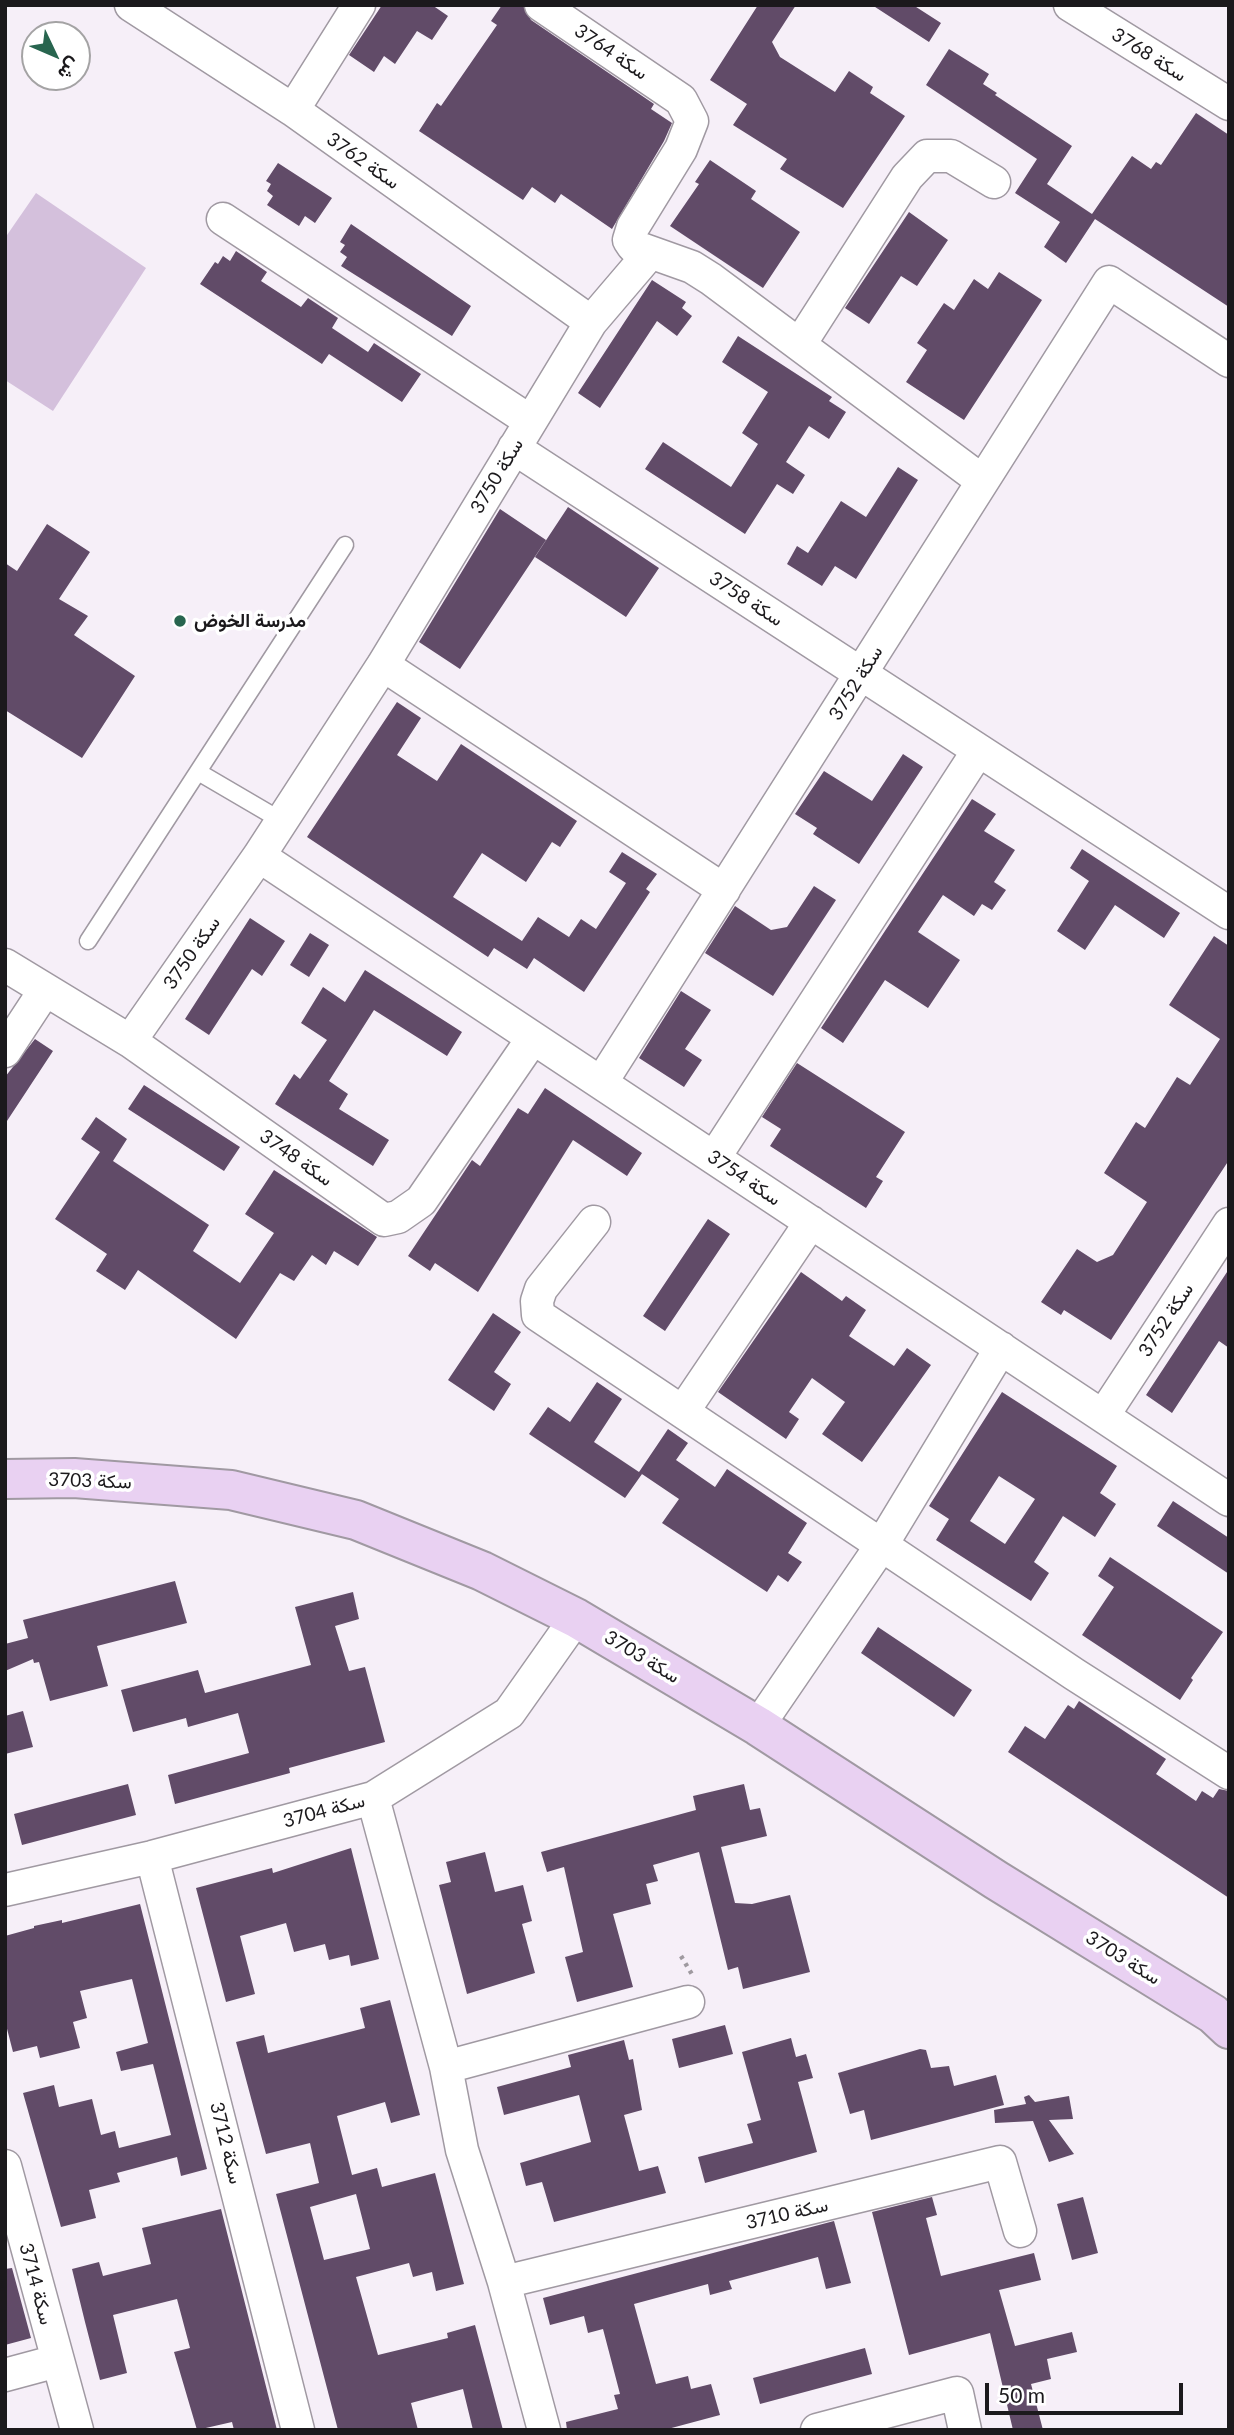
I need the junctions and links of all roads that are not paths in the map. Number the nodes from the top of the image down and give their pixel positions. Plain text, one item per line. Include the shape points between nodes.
1 (131, 5) edge
2 (359, 5) edge
3 (541, 5) edge
4 (1070, 5) edge
5 (1229, 104) edge
6 (293, 110) junction
7 (995, 183) dead end
8 (223, 219) dead end
9 (649, 254) junction
10 (591, 322) junction
11 (800, 344) junction
12 (1229, 361) edge
13 (530, 421) junction
14 (514, 448) junction
15 (981, 480) junction
16 (345, 545) dead end
17 (383, 665) junction
18 (862, 674) junction
19 (978, 751) junction
20 (200, 773) junction
21 (282, 821) junction
22 (259, 856) junction
23 (724, 890) junction
24 (1229, 914) edge
25 (88, 941) dead end
26 (5, 965) edge
27 (45, 990) junction
28 (533, 1038) junction
29 (130, 1041) junction
30 (5, 1051) edge
31 (601, 1083) junction
32 (713, 1158) junction
33 (594, 1222) dead end
34 (811, 1222) junction
35 (1229, 1224) edge
36 (1001, 1348) junction
37 (684, 1410) junction
38 (1103, 1416) junction
39 (5, 1479) edge
40 (1229, 1500) edge
41 (881, 1546) junction
42 (576, 1618) junction
43 (758, 1726) junction
44 (1229, 1773) edge
45 (373, 1798) junction
46 (152, 1857) junction
47 (5, 1890) edge
48 (688, 2002) dead end
49 (1223, 2021) edge
50 (446, 2067) junction
51 (5, 2166) edge
52 (1020, 2231) dead end
53 (504, 2281) junction
54 (57, 2361) junction
55 (5, 2375) edge
56 (77, 2430) edge
57 (298, 2430) edge
58 (544, 2430) edge
59 (817, 2430) edge
60 (965, 2430) edge

1 - 6 street, سكة 3762
2 - 6 street
3 - 9 street, سكة 3764 via 681,100 692,121 629,240
4 - 5 street, سكة 3768
6 - 10 street, سكة 3762
7 - 11 street via 951,156 927,156 907,177
8 - 13 street
9 - 10 street, سكة 3750
9 - 11 street via 692,267
10 - 13 street, سكة 3750
11 - 15 street
12 - 15 street, سكة 3752 via 1110,282
13 - 14 street, سكة 3750
14 - 17 street, سكة 3750
14 - 18 street, سكة 3758
15 - 18 street, سكة 3752
16 - 20 lane
17 - 21 street, سكة 3750
17 - 23 street
18 - 19 street, سكة 3758
18 - 23 street, سكة 3752
19 - 24 street, سكة 3758
19 - 32 street
20 - 21 lane
20 - 25 lane
21 - 22 street, سكة 3750
22 - 28 street, سكة 3754
22 - 29 street, سكة 3750
23 - 31 street, سكة 3752
26 - 27 street, سكة 3748
27 - 29 street, سكة 3748
27 - 30 street
28 - 29 street, سكة 3748 via 421,1201 398,1217 384,1220
28 - 31 street, سكة 3754
31 - 32 street, سكة 3754
32 - 34 street, سكة 3754
33 - 37 street via 541,1289 538,1315
34 - 36 street, سكة 3754
34 - 37 street
35 - 38 street, سكة 3752
36 - 38 street, سكة 3754
36 - 41 street
37 - 41 street
38 - 40 street, سكة 3754
39 - 42 street, سكة 3703 via 74,1478 232,1490 356,1520 482,1572
41 - 43 street
41 - 44 street
42 - 43 street, سكة 3703
42 - 45 street, سكة 3704 via 509,1713
43 - 49 street, سكة 3703
45 - 46 street, سكة 3704
45 - 50 street
46 - 47 street, سكة 3704
46 - 57 street, سكة 3712
48 - 50 street
50 - 53 street via 461,2150
51 - 54 street, سكة 3714
52 - 53 street, سكة 3710 via 1000,2162
53 - 58 street
54 - 55 street
54 - 56 street, سكة 3714
59 - 60 street via 957,2393

